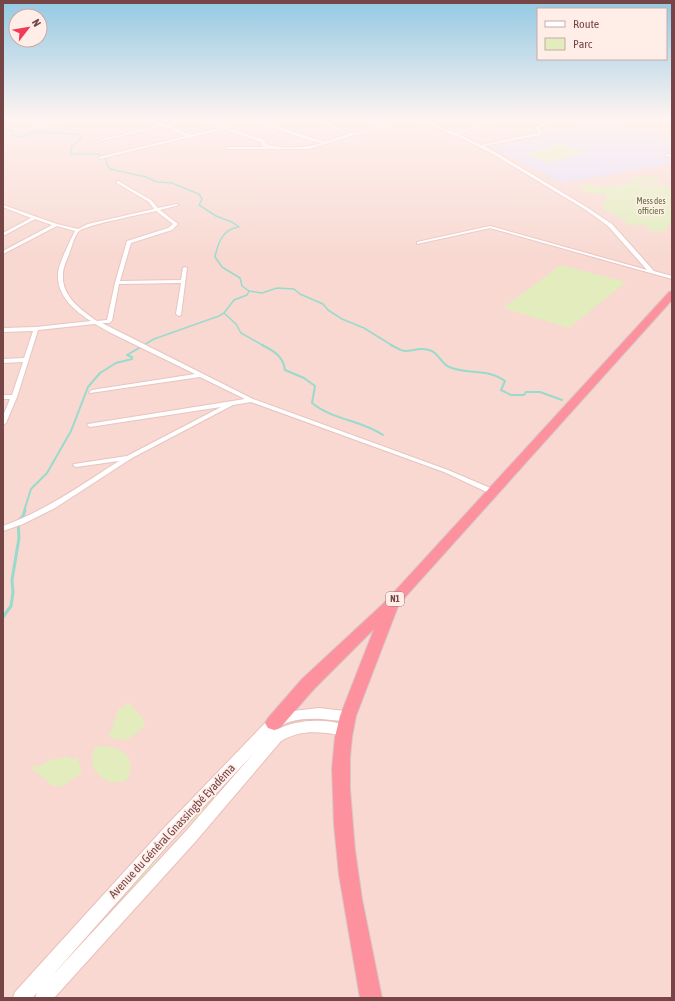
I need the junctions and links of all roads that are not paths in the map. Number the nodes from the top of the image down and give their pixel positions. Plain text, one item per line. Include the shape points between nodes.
1 (514, 166) edge
2 (118, 182) dead end
3 (177, 205) dead end
4 (3, 206) edge
5 (157, 210) junction
6 (34, 218) junction
7 (56, 225) junction
8 (78, 230) junction
9 (3, 235) edge
10 (419, 243) dead end
11 (3, 253) edge
12 (185, 268) dead end
13 (652, 272) junction
14 (672, 278) edge
15 (183, 281) junction
16 (117, 283) junction
17 (672, 294) edge
18 (179, 314) dead end
19 (97, 323) junction
20 (36, 329) junction
21 (3, 330) edge
22 (26, 360) junction
23 (3, 362) edge
24 (202, 375) junction
25 (92, 392) dead end
26 (3, 397) edge
27 (14, 397) junction
28 (251, 400) junction
29 (230, 404) junction
30 (3, 423) edge
31 (90, 425) dead end
32 (130, 457) junction
33 (76, 465) dead end
34 (493, 492) junction
35 (3, 529) edge
36 (392, 602) junction
37 (274, 723) junction
38 (346, 723) junction
39 (169, 833) junction
40 (182, 845) junction
41 (21, 998) edge
42 (43, 998) edge
43 (371, 998) edge

1 - 13 street via 610,225
2 - 5 street via 150,201
3 - 5 street
4 - 6 street
5 - 8 street
5 - 16 street via 176,224 170,230 129,242
6 - 7 street
6 - 9 street
7 - 8 street
7 - 11 street
8 - 19 street via 66,254 59,275 60,281 73,306
10 - 13 street via 490,227
12 - 15 street
13 - 14 street
15 - 16 street
15 - 18 street
16 - 19 street via 109,321
17 - 34 highway, N1
19 - 20 street
19 - 24 street
20 - 21 street
20 - 22 street
22 - 23 street
22 - 27 street
24 - 25 street
24 - 28 street
26 - 27 street
27 - 30 street
28 - 29 street
28 - 34 street via 446,470
29 - 31 street
29 - 32 street
32 - 33 street
32 - 35 street via 73,494
34 - 36 highway, N1
36 - 37 highway via 308,684
36 - 38 highway, N1
37 - 38 main road, Avenue du Général Gnassingbé Eyadéma via 290,716 310,713
37 - 39 main road, Avenue du Général Gnassingbé Eyadéma
38 - 40 main road, Avenue du Général Gnassingbé Eyadéma via 295,727 276,737
38 - 43 highway, N1 via 341,783 343,828 352,904
39 - 40 main road
39 - 41 main road, Avenue du Général Gnassingbé Eyadéma
40 - 42 main road, Avenue du Général Gnassingbé Eyadéma

